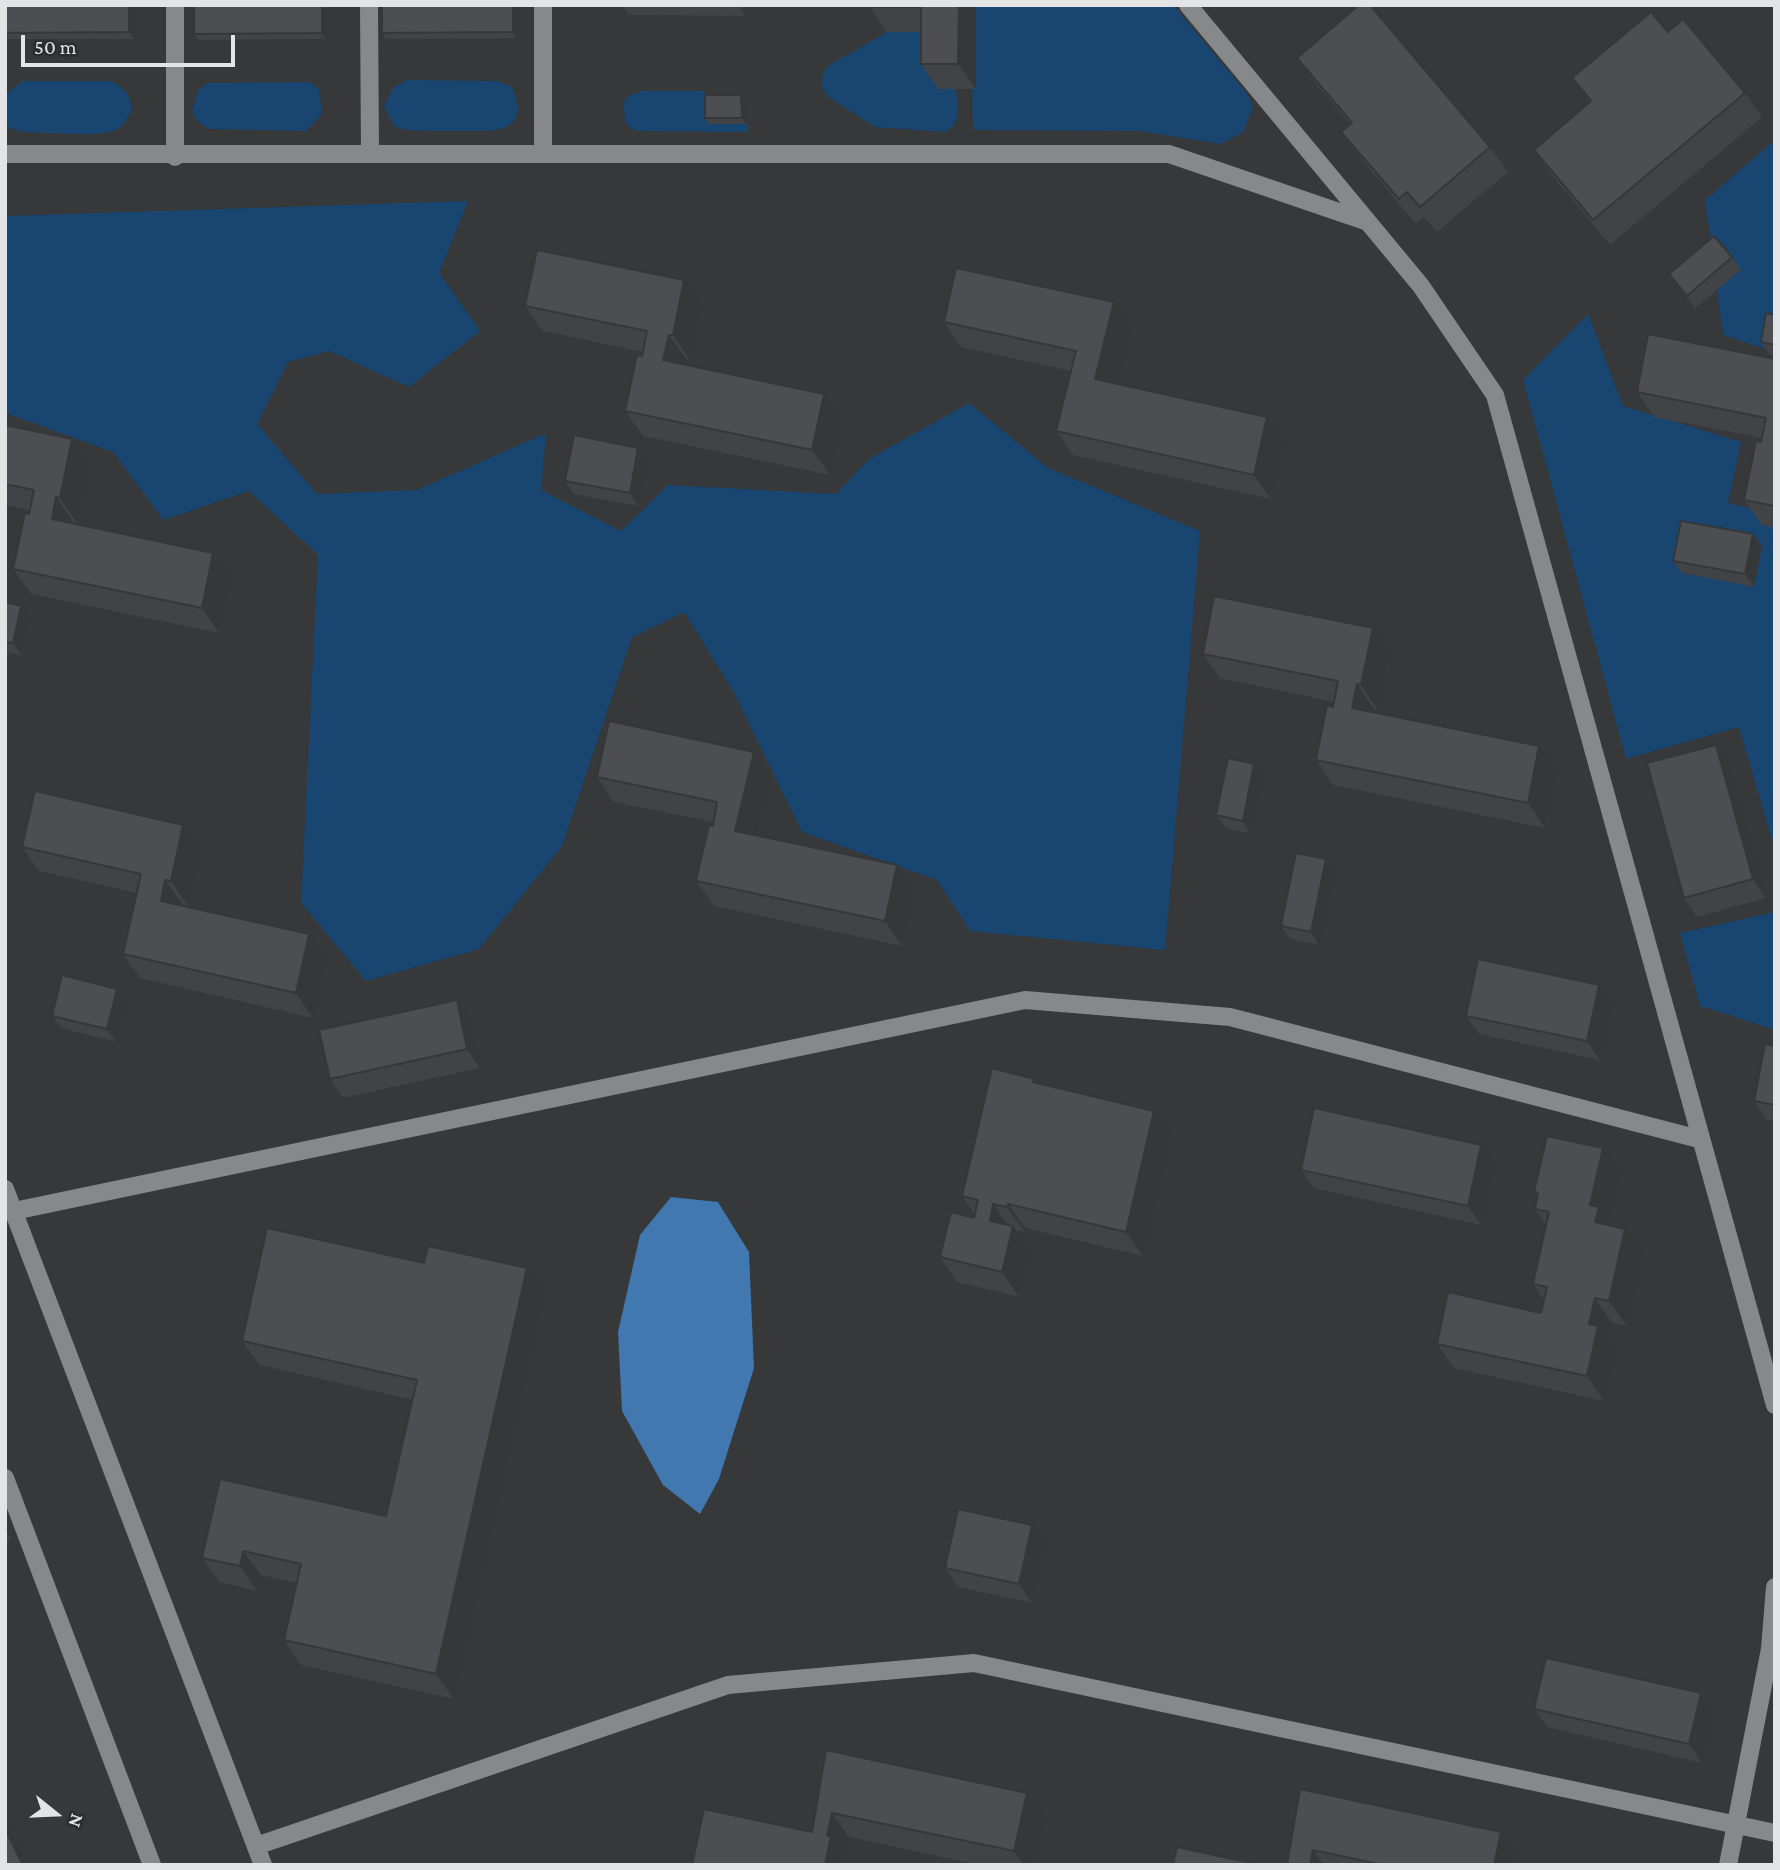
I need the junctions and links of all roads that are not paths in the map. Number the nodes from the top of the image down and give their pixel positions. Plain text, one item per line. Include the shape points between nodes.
1 (175, 5) edge
2 (369, 5) edge
3 (543, 5) edge
4 (1188, 5) edge
5 (370, 152) junction
6 (543, 153) junction
7 (5, 154) edge
8 (175, 157) junction
9 (1368, 222) junction
10 (1699, 1139) junction
11 (5, 1189) edge
12 (14, 1211) junction
13 (1775, 1405) edge
14 (5, 1478) edge
15 (1775, 1587) edge
16 (1772, 1648) edge
17 (1737, 1824) junction
18 (1775, 1833) edge
19 (256, 1846) junction
20 (152, 1865) edge
21 (263, 1865) edge
22 (1728, 1865) edge

1 - 8 street
2 - 5 street
3 - 6 street
4 - 9 street
5 - 6 street
5 - 8 street
6 - 9 street via 1169,154
7 - 8 street
9 - 10 street via 1421,286 1495,395
10 - 12 street via 1230,1017 1025,1000
10 - 13 street
11 - 12 street
12 - 19 street
14 - 20 street
15 - 16 street
16 - 17 street
17 - 18 street
17 - 19 street via 974,1663 728,1685
17 - 22 street
19 - 21 street

